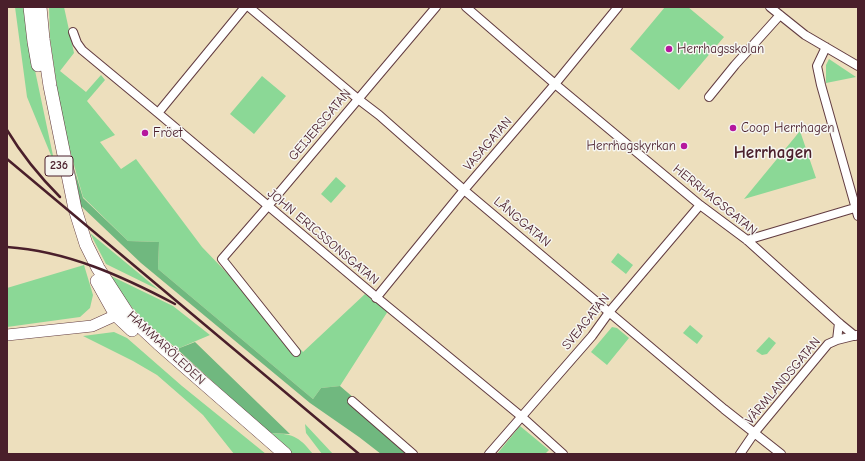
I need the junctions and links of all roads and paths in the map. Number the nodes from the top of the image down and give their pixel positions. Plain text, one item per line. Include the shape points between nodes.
1 (30, 7) edge
2 (40, 7) edge
3 (245, 7) edge
4 (249, 7) edge
5 (436, 7) edge
6 (466, 7) edge
7 (618, 7) edge
8 (770, 7) edge
9 (780, 15) junction
10 (73, 32) dead end
11 (826, 48) junction
12 (858, 66) edge
13 (555, 84) junction
14 (709, 97) dead end
15 (358, 99) junction
16 (158, 113) junction
17 (464, 190) junction
18 (700, 205) junction
19 (268, 206) junction
20 (857, 207) edge
21 (858, 216) edge
22 (747, 240) junction
23 (376, 298) junction
24 (610, 311) junction
25 (121, 313) junction
26 (839, 323) junction
27 (7, 335) edge
28 (857, 335) edge
29 (837, 340) junction
30 (296, 352) dead end
31 (352, 401) dead end
32 (522, 417) junction
33 (755, 432) junction
34 (275, 454) edge
35 (285, 454) edge
36 (413, 454) edge
37 (489, 454) edge
38 (563, 454) edge
39 (740, 454) edge
40 (781, 454) edge

1 - 25 main road, HAMMARÖLEDEN / 236 via 34,42 67,203 88,264
2 - 25 main road, HAMMARÖLEDEN / 236 via 50,86 74,209 86,244
3 - 16 street
4 - 15 street, LÅNGGATAN
5 - 15 street, GEIJERSGATAN
6 - 13 street, HERRHAGSGATAN
7 - 13 street, VASAGATAN
8 - 9 street
9 - 11 street
9 - 14 street
10 - 16 street, JOHN ERICSSONSGATAN via 82,50
11 - 12 street
11 - 20 street via 817,66
13 - 17 street, VASAGATAN
13 - 18 street, HERRHAGSGATAN
15 - 17 street, LÅNGGATAN
15 - 19 street, GEIJERSGATAN
16 - 19 street, JOHN ERICSSONSGATAN
17 - 23 street, VASAGATAN
17 - 24 street, LÅNGGATAN
18 - 22 street, HERRHAGSGATAN
18 - 24 street, SVEAGATAN
19 - 23 street, JOHN ERICSSONSGATAN
19 - 30 street, GEIJERSGATAN via 222,258
20 - 21 street
20 - 22 street
22 - 26 street, HERRHAGSGATAN
23 - 32 street, JOHN ERICSSONSGATAN
24 - 32 street, SVEAGATAN via 592,336
24 - 33 street, LÅNGGATAN via 724,409
25 - 27 street via 92,326
25 - 34 main road, HAMMARÖLEDEN / 236 via 152,349
25 - 35 main road, HAMMARÖLEDEN / 236 via 129,316
26 - 28 street, HERRHAGSGATAN
26 - 29 street, VÄRMLANDSGATAN
28 - 29 street
29 - 33 street, VÄRMLANDSGATAN via 828,344
31 - 36 street
32 - 37 street, SVEAGATAN
32 - 38 street, JOHN ERICSSONSGATAN
33 - 39 street, VÄRMLANDSGATAN
33 - 40 street, LÅNGGATAN

